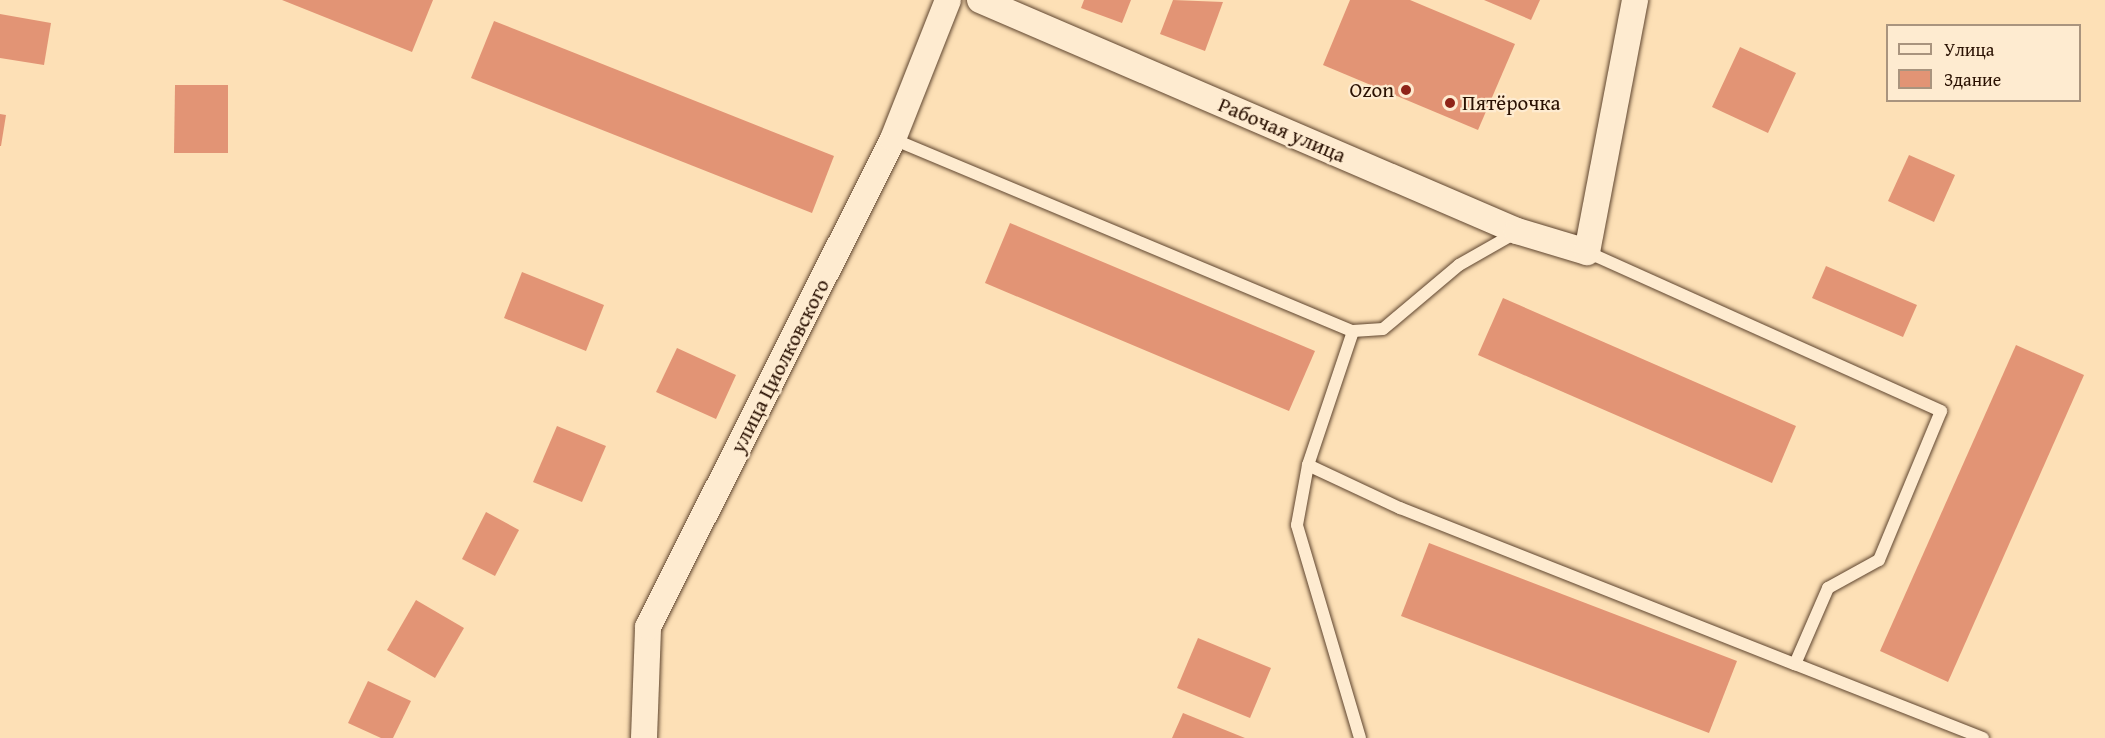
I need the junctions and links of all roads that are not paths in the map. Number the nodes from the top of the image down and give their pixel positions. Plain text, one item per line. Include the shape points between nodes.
1 (948, 0) edge
2 (980, 0) edge
3 (1635, 0) edge
4 (893, 139) junction
5 (1517, 231) junction
6 (1587, 252) junction
7 (1353, 331) junction
8 (1308, 465) junction
9 (1795, 664) junction
10 (644, 738) edge
11 (1360, 738) edge
12 (1983, 738) edge

1 - 4 street, улица Циолковского
2 - 5 street, Рабочая улица
3 - 6 street
4 - 7 lane
4 - 10 street, улица Циолковского via 648,627
5 - 6 street, Рабочая улица
5 - 7 lane via 1459,265 1383,329
6 - 9 lane via 1941,411 1879,560 1828,588
7 - 8 lane
8 - 9 lane via 1400,508
8 - 11 lane via 1297,525
9 - 12 lane

